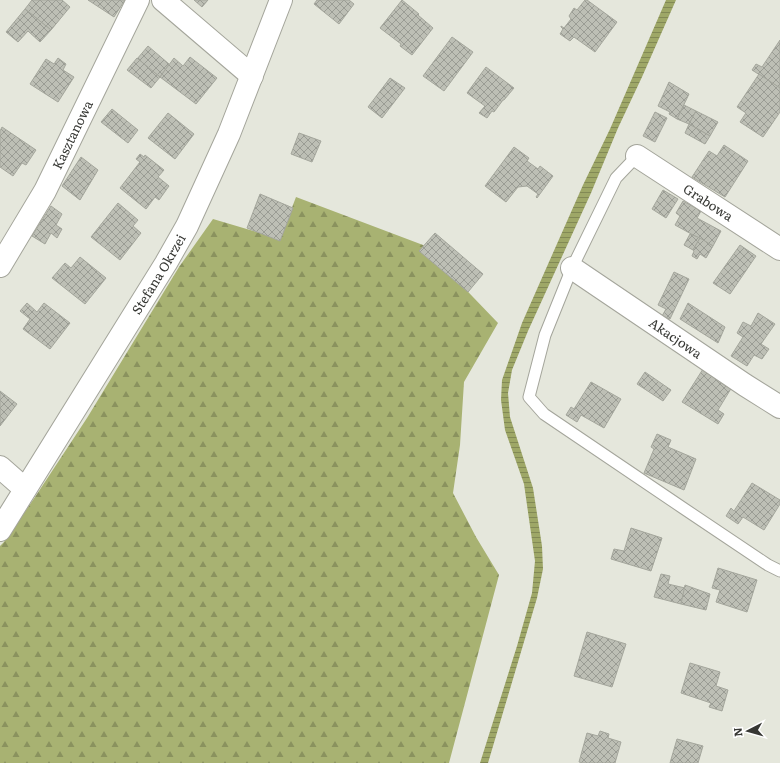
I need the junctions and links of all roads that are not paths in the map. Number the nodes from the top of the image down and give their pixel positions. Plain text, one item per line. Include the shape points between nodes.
1 (138, 0) edge
2 (163, 0) edge
3 (281, 0) edge
4 (252, 76) junction
5 (637, 156) joint
6 (780, 249) edge
7 (0, 266) edge
8 (572, 268) junction
9 (780, 407) edge
10 (0, 467) edge
11 (25, 489) junction
12 (0, 530) edge
13 (780, 571) edge

1 - 7 street, Kasztanowa via 46,191
2 - 4 street
3 - 4 street, Stefana Okrzei
4 - 11 street, Stefana Okrzei via 226,141 180,238
5 - 6 street, Grabowa
5 - 8 lane via 616,178
8 - 9 street, Akacjowa
8 - 13 lane via 545,335 529,397 544,414
10 - 11 street
11 - 12 street, Stefana Okrzei

